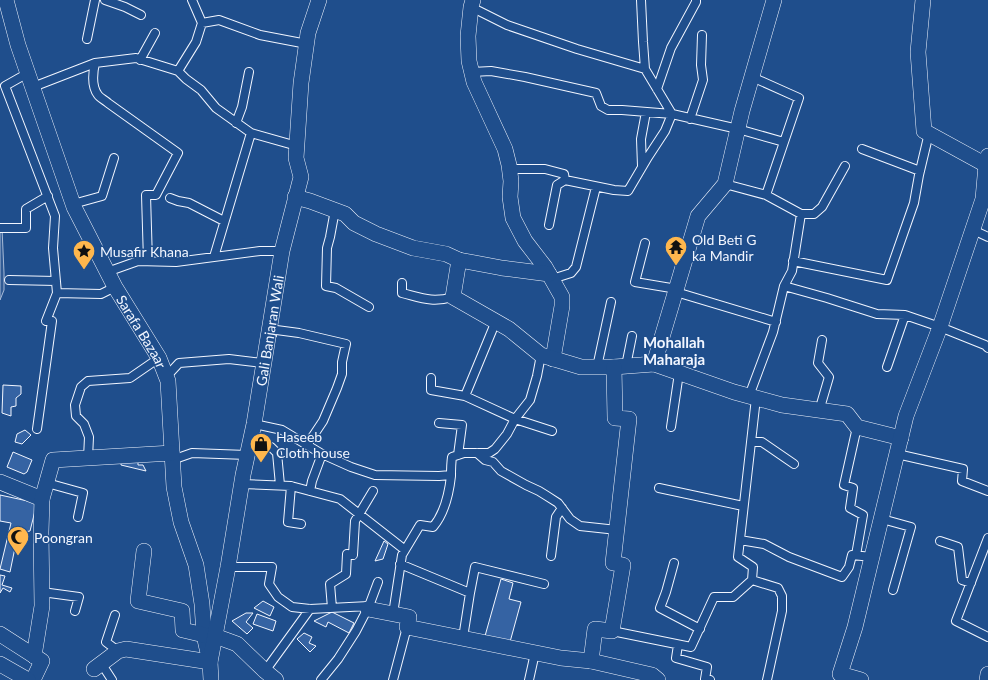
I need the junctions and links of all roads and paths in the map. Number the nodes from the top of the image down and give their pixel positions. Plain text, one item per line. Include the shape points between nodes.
1 (6, 0) edge
2 (95, 0) edge
3 (105, 0) edge
4 (192, 0) edge
5 (319, 0) edge
6 (641, 0) edge
7 (696, 0) edge
8 (774, 0) edge
9 (923, 0) edge
10 (472, 3) edge
11 (141, 15) dead end
12 (202, 22) junction
13 (155, 33) dead end
14 (702, 34) dead end
15 (87, 39) dead end
16 (307, 44) junction
17 (140, 60) junction
18 (95, 62) junction
19 (645, 69) junction
20 (178, 71) junction
21 (249, 72) dead end
22 (472, 72) junction
23 (752, 77) junction
24 (30, 80) junction
25 (657, 89) junction
26 (646, 112) junction
27 (672, 114) junction
28 (690, 118) junction
29 (236, 122) junction
30 (738, 129) junction
31 (251, 133) junction
32 (929, 133) junction
33 (784, 142) junction
34 (297, 146) junction
35 (862, 149) dead end
36 (114, 158) dead end
37 (987, 160) edge
38 (845, 166) dead end
39 (642, 167) junction
40 (510, 169) junction
41 (920, 171) junction
42 (565, 180) junction
43 (725, 184) junction
44 (596, 187) junction
45 (766, 195) junction
46 (48, 196) junction
47 (296, 197) junction
48 (170, 198) dead end
49 (73, 204) junction
50 (335, 210) junction
51 (801, 214) junction
52 (224, 221) junction
53 (549, 225) dead end
54 (0, 228) edge
55 (973, 230) junction
56 (988, 237) edge
57 (645, 243) dead end
58 (282, 251) junction
59 (214, 257) junction
60 (459, 260) junction
61 (148, 261) junction
62 (793, 261) junction
63 (107, 272) junction
64 (551, 277) junction
65 (9, 280) dead end
66 (56, 281) junction
67 (402, 283) dead end
68 (784, 286) junction
69 (114, 287) junction
70 (676, 291) junction
71 (57, 293) junction
72 (453, 297) junction
73 (611, 302) dead end
74 (369, 307) dead end
75 (905, 315) junction
76 (496, 321) junction
77 (776, 322) junction
78 (940, 327) junction
79 (269, 329) junction
80 (632, 336) dead end
81 (822, 340) dead end
82 (988, 348) edge
83 (547, 357) junction
84 (159, 358) junction
85 (264, 363) junction
86 (654, 364) junction
87 (597, 367) junction
88 (620, 367) junction
89 (887, 367) dead end
90 (679, 373) junction
91 (166, 377) junction
92 (431, 378) dead end
93 (465, 396) junction
94 (753, 397) junction
95 (819, 411) junction
96 (515, 419) junction
97 (440, 423) dead end
98 (254, 424) junction
99 (671, 427) dead end
100 (857, 427) junction
101 (37, 429) dead end
102 (552, 431) dead end
103 (901, 438) junction
104 (250, 441) junction
105 (751, 442) junction
106 (307, 445) junction
107 (477, 453) junction
108 (322, 454) junction
109 (897, 454) junction
110 (247, 455) junction
111 (458, 455) junction
112 (172, 457) junction
113 (88, 458) junction
114 (794, 464) dead end
115 (451, 475) junction
116 (0, 482) edge
117 (47, 483) junction
118 (241, 484) junction
119 (280, 485) junction
120 (291, 486) junction
121 (659, 488) dead end
122 (310, 491) junction
123 (373, 491) dead end
124 (988, 491) edge
125 (42, 499) junction
126 (743, 506) junction
127 (562, 508) junction
128 (359, 514) junction
129 (78, 517) dead end
130 (882, 519) junction
131 (301, 524) dead end
132 (617, 530) junction
133 (988, 538) edge
134 (740, 540) junction
135 (940, 541) dead end
136 (405, 550) junction
137 (144, 551) dead end
138 (856, 555) junction
139 (551, 556) dead end
140 (872, 557) junction
141 (674, 563) dead end
142 (400, 564) junction
143 (228, 567) junction
144 (752, 580) junction
145 (378, 582) dead end
146 (971, 583) junction
147 (544, 584) dead end
148 (894, 590) dead end
149 (42, 592) junction
150 (470, 593) junction
151 (369, 607) junction
152 (332, 608) junction
153 (310, 609) junction
154 (75, 611) dead end
155 (393, 614) junction
156 (115, 615) dead end
157 (407, 627) junction
158 (700, 629) junction
159 (612, 631) junction
160 (0, 634) edge
161 (209, 635) junction
162 (988, 637) edge
163 (463, 638) junction
164 (678, 645) junction
165 (118, 652) junction
166 (535, 653) junction
167 (34, 656) junction
168 (591, 661) junction
169 (210, 662) junction
170 (0, 664) edge
171 (97, 666) joint
172 (988, 674) edge
173 (271, 676) edge
174 (837, 677) edge
175 (28, 680) edge
176 (33, 680) edge
177 (112, 680) edge
178 (211, 680) edge
179 (321, 680) edge
180 (393, 680) edge
181 (529, 680) edge
182 (658, 680) edge
183 (710, 680) edge
184 (767, 680) edge
185 (861, 680) edge
186 (987, 680) edge

1 - 24 street, Sarafa Bazaar
2 - 15 lane
3 - 11 lane
4 - 12 lane
5 - 16 street, Gali Banjaran Wali
6 - 19 lane
7 - 25 lane via 671,48
8 - 23 street
9 - 32 street via 918,52 924,130
10 - 19 lane via 508,24
10 - 22 street via 468,36
12 - 16 lane via 219,20 260,35
12 - 20 lane via 196,42
13 - 17 lane
14 - 28 lane via 703,80
16 - 34 street, Gali Banjaran Wali
17 - 18 lane via 136,58
17 - 20 lane
18 - 24 lane
18 - 61 lane via 93,74 97,94 178,153 156,195 146,195
19 - 25 lane
20 - 29 lane via 201,90 216,108
21 - 29 lane
22 - 26 lane via 491,70 596,93 601,106 608,110
22 - 40 street via 474,82 505,149
23 - 30 street
23 - 33 lane via 799,98
24 - 46 lane via 5,86
24 - 49 street, Sarafa Bazaar
25 - 27 lane
26 - 27 lane
26 - 39 lane via 641,139
27 - 28 lane
27 - 39 lane via 665,131
28 - 30 lane
29 - 31 lane
30 - 33 lane
30 - 43 street
31 - 34 lane
31 - 52 lane
32 - 37 street
32 - 41 lane
33 - 45 lane
34 - 47 street, Gali Banjaran Wali via 296,158 301,177
35 - 41 lane
36 - 49 lane via 102,196
37 - 55 street via 983,199
38 - 51 lane via 822,207 814,214
39 - 44 lane via 628,191
40 - 42 lane via 545,169 564,174
40 - 64 street via 513,218 525,241
41 - 62 lane via 914,203 887,280
42 - 44 lane
42 - 53 lane via 557,185
43 - 45 lane
43 - 70 street via 698,216
44 - 64 lane via 576,267 571,273
45 - 51 lane
46 - 54 lane via 26,209 26,228
46 - 66 lane via 56,216
47 - 50 street
47 - 58 street, Gali Banjaran Wali
48 - 52 lane via 188,203
49 - 63 street, Sarafa Bazaar
50 - 60 street via 376,234 413,248 446,254
50 - 74 lane via 327,248 326,286 336,288
51 - 62 lane
52 - 59 lane
55 - 56 lane
55 - 78 street
57 - 70 lane via 635,282
58 - 59 lane
58 - 79 street, Gali Banjaran Wali
59 - 61 lane via 176,262
60 - 64 street
60 - 72 street
61 - 63 lane via 138,261
62 - 68 lane via 792,271
63 - 69 street, Sarafa Bazaar
64 - 83 street via 562,297 562,306
65 - 66 lane
66 - 71 lane
67 - 72 lane via 402,293 432,301
68 - 75 lane via 877,314
68 - 77 lane
69 - 71 lane via 101,294
69 - 84 street, Sarafa Bazaar
70 - 77 lane
70 - 86 street
71 - 101 lane via 46,321 52,321
72 - 76 street
73 - 87 lane
75 - 78 lane
75 - 89 lane
76 - 83 street
76 - 93 lane
77 - 94 lane
78 - 82 lane
78 - 103 street via 906,416
79 - 85 street, Gali Banjaran Wali
79 - 106 lane via 346,344 342,374 323,421
80 - 88 lane
81 - 95 lane via 818,363 829,377
83 - 87 street via 582,367
83 - 96 lane via 537,376 530,400
84 - 91 street, Sarafa Bazaar
84 - 113 lane via 130,378 88,381 80,387 75,405 76,416 84,424 89,437
85 - 91 lane via 230,359 179,363
85 - 98 street, Gali Banjaran Wali
86 - 88 street
86 - 90 street
87 - 88 street
88 - 132 street via 615,418 629,419
90 - 94 street
90 - 99 lane
91 - 112 street, Sarafa Bazaar
92 - 93 lane via 431,390
93 - 96 lane
94 - 95 street
94 - 105 lane
95 - 100 street via 847,414
96 - 102 lane
96 - 107 lane via 508,434 495,449 489,453
97 - 111 lane via 462,425
98 - 104 street, Gali Banjaran Wali
98 - 106 lane via 282,430
100 - 103 street
100 - 138 lane via 844,485 853,488 850,508 863,515
103 - 109 street
104 - 110 street, Gali Banjaran Wali
104 - 119 lane via 271,447 277,453
105 - 114 lane via 762,442
105 - 126 lane
106 - 108 lane
107 - 111 lane
107 - 127 lane via 485,460 493,462 501,471 539,491
108 - 115 lane via 375,475
108 - 122 lane
109 - 124 lane via 963,469 962,481
109 - 130 street
110 - 112 lane via 192,453
110 - 118 street, Gali Banjaran Wali
111 - 115 lane via 452,457
112 - 113 street
112 - 161 street, Sarafa Bazaar via 174,487 181,522 196,565
113 - 117 street via 53,460
115 - 136 lane via 438,521 432,527 420,525
116 - 125 street
117 - 125 street
117 - 129 lane via 83,493
118 - 119 lane
118 - 143 street, Gali Banjaran Wali
119 - 120 lane
120 - 122 lane
120 - 131 lane via 288,522
121 - 126 lane
122 - 128 lane via 340,499
123 - 128 lane
125 - 149 street
126 - 134 lane
127 - 132 lane via 570,519 580,526
127 - 139 lane via 556,517
128 - 136 lane
128 - 152 lane via 355,521 353,555 347,554 346,574 330,584
130 - 140 street
130 - 148 lane via 911,527
132 - 159 street via 613,563 623,565
133 - 146 lane
134 - 138 lane via 764,544 789,557 842,577 849,567 852,555
134 - 144 lane via 738,557 753,567
135 - 146 lane via 958,547 962,580
136 - 142 lane
137 - 161 street via 138,601 182,611 183,630
138 - 140 lane
140 - 174 street via 855,628
141 - 158 lane via 660,608
142 - 150 lane
142 - 155 lane
143 - 153 lane via 272,567 269,584 278,597 292,607
143 - 161 street, Gali Banjaran Wali
144 - 158 lane via 733,597 714,597
144 - 184 lane via 778,588 782,596 782,611
145 - 151 lane
146 - 162 lane via 956,622
147 - 150 lane via 475,568
149 - 154 lane via 79,598
149 - 167 street
150 - 163 lane
151 - 152 lane
151 - 155 street
151 - 179 lane via 338,659
152 - 153 lane
153 - 173 lane
155 - 157 street via 409,617
156 - 165 lane via 106,642
157 - 163 street
157 - 180 lane
158 - 164 lane via 691,648
159 - 164 lane
159 - 168 street via 595,630
160 - 167 street
161 - 169 street, Sarafa Bazaar
161 - 173 street via 237,644
163 - 166 street
164 - 183 lane via 676,658 707,668 705,679
165 - 169 street via 126,649
165 - 171 street
166 - 168 street
166 - 181 lane
167 - 176 street via 42,661
168 - 182 street via 652,675
169 - 178 street, Sarafa Bazaar
170 - 175 street
171 - 177 lane
172 - 186 street
174 - 185 street

